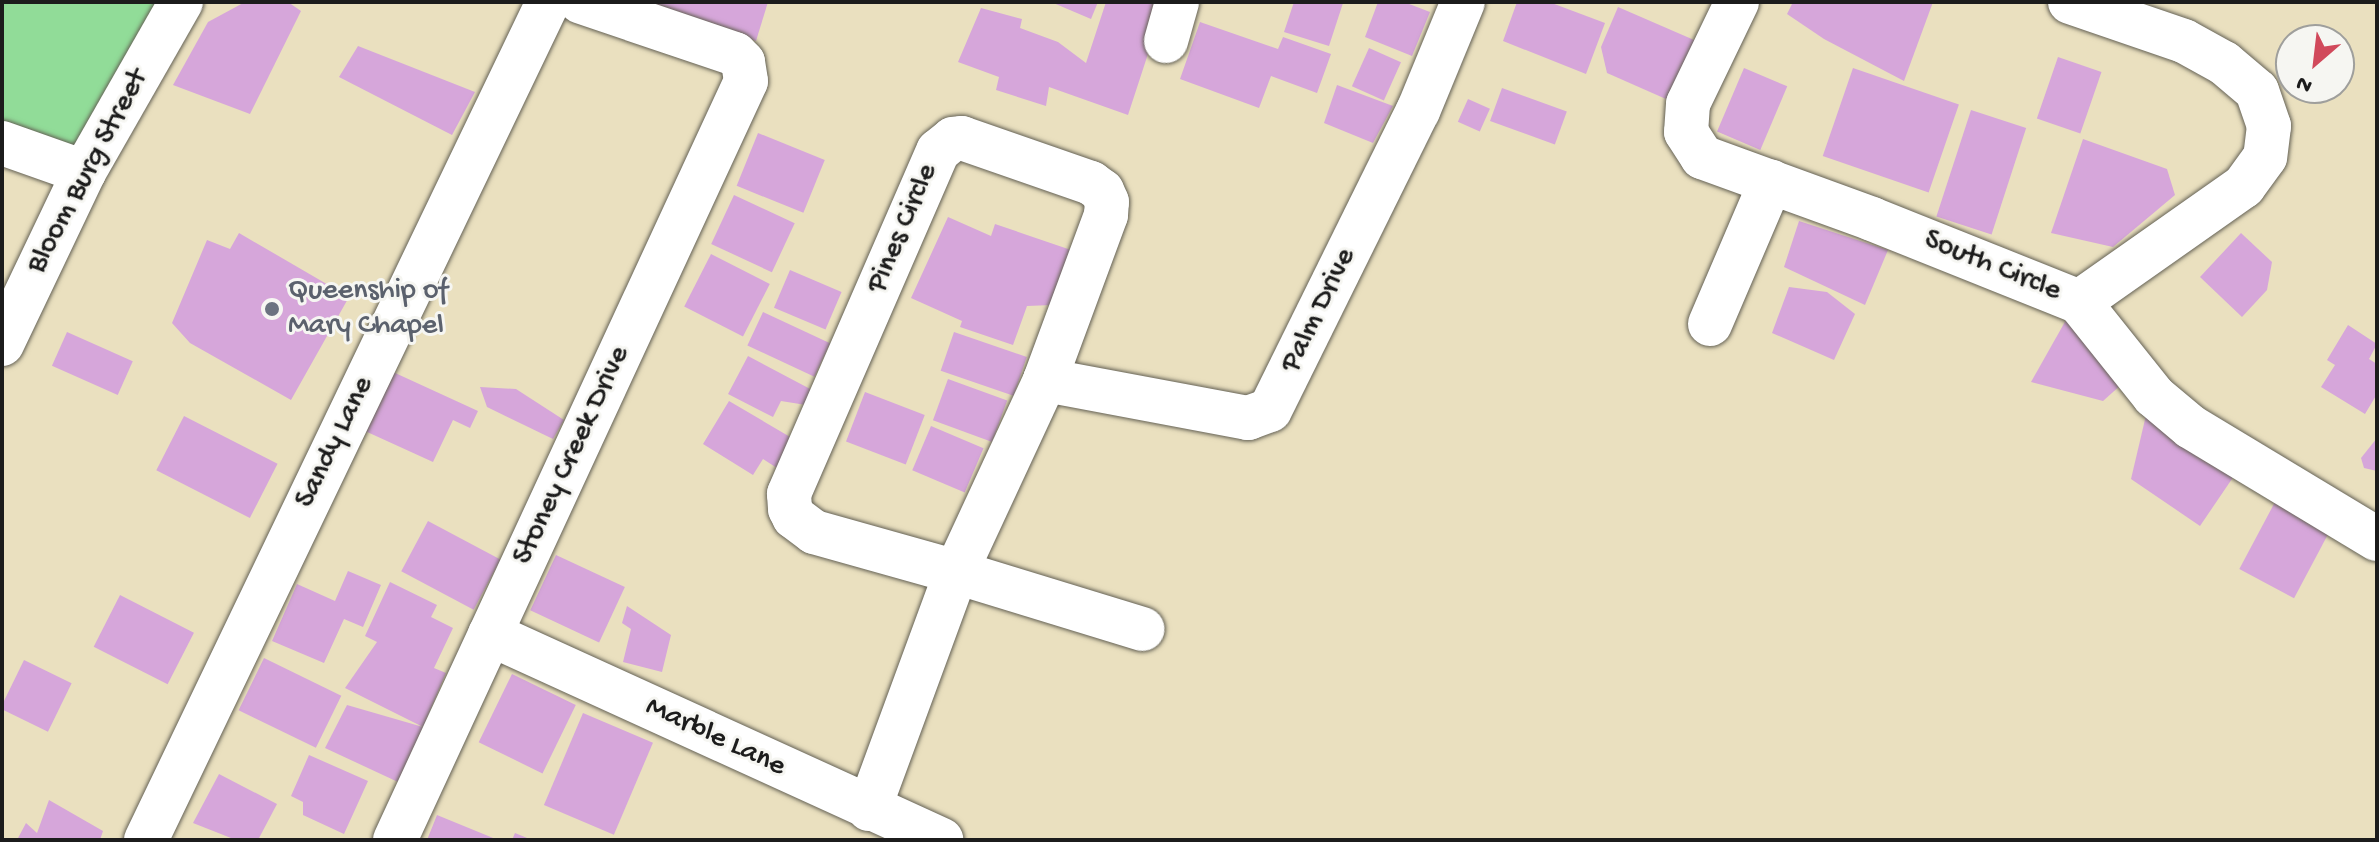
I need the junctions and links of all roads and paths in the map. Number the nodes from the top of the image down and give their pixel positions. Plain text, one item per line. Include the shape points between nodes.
1 (181, 2) edge
2 (548, 2) edge
3 (581, 2) edge
4 (1463, 2) edge
5 (1737, 2) edge
6 (2070, 2) edge
7 (2, 143) edge
8 (84, 172) junction
9 (1771, 182) junction
10 (2079, 302) junction
11 (1710, 324) dead end
12 (2, 344) edge
13 (1045, 380) junction
14 (2377, 539) edge
15 (956, 572) junction
16 (1142, 629) dead end
17 (490, 634) junction
18 (869, 809) junction
19 (146, 840) edge
20 (395, 840) edge
21 (941, 840) edge

1 - 8 street, Bloom Burg Street
2 - 19 street, Sandy Lane
3 - 17 street, Stoney Creek Drive via 735,54 747,71 746,81
4 - 13 street, Palm Drive via 1418,111 1270,410 1248,418
5 - 9 street, South Circle via 1688,104 1686,132 1702,157
6 - 10 street via 2184,41 2224,63 2257,91 2269,126 2265,157 2244,186
7 - 8 street
8 - 12 street, Bloom Burg Street
9 - 10 street, South Circle
9 - 11 street
10 - 14 street, South Circle via 2154,396 2191,427
13 - 15 street, Pines Circle
13 - 15 street, Pines Circle via 1107,202 1091,183 953,139 938,151 789,494 794,517 814,532
15 - 16 street, Pines Circle
15 - 18 street, Pines Circle
17 - 18 street, Marble Lane
17 - 20 street, Stoney Creek Drive
18 - 21 street, Marble Lane

